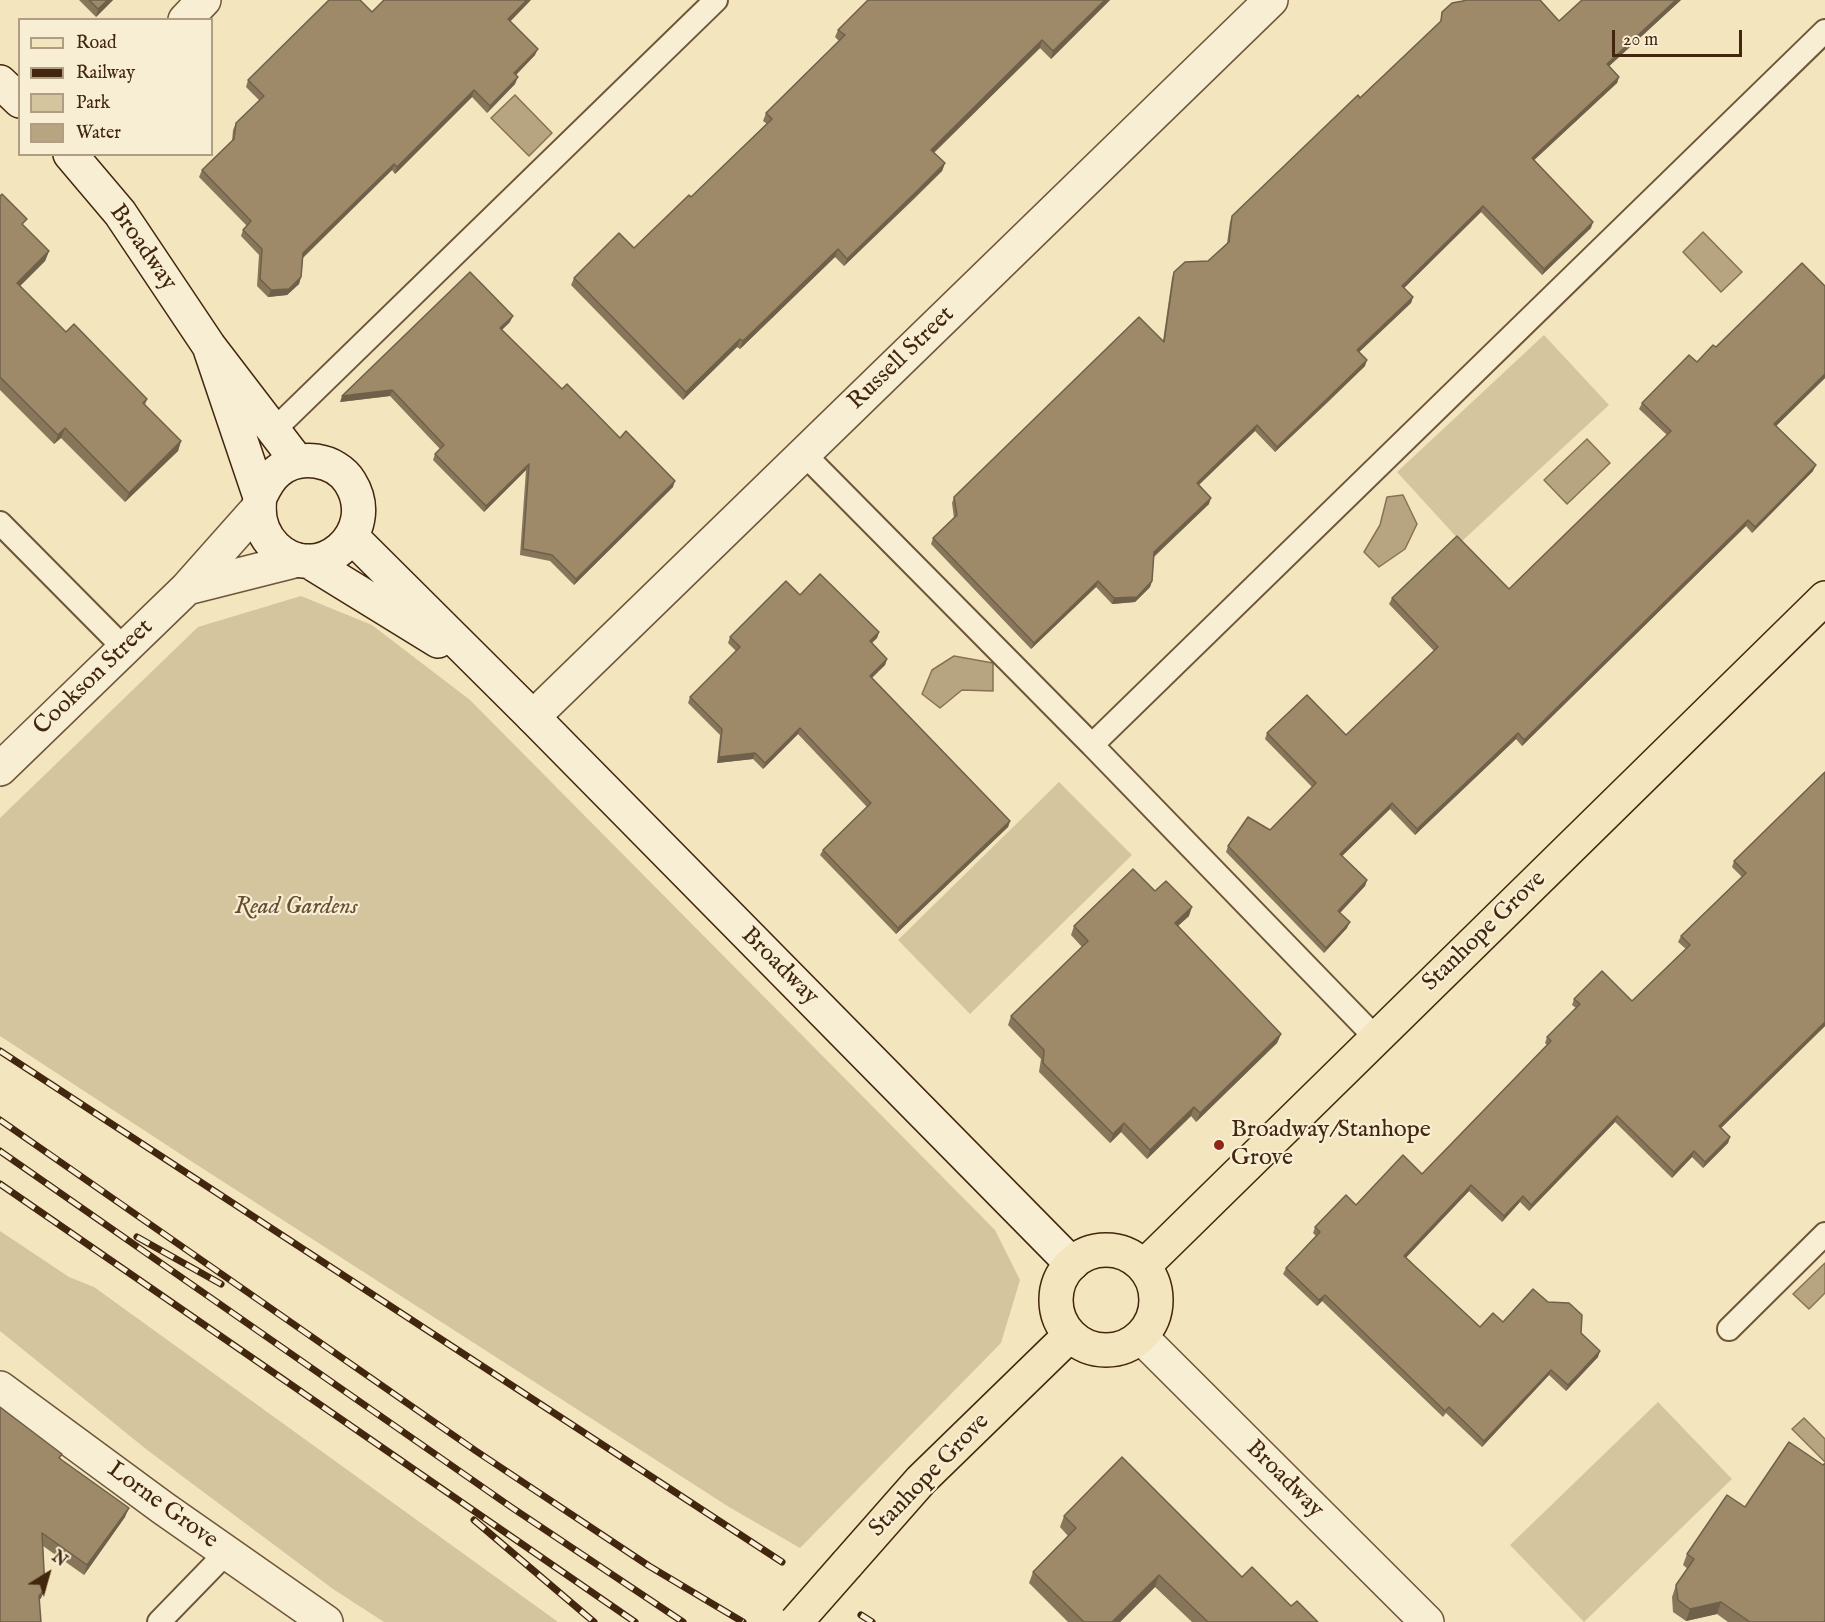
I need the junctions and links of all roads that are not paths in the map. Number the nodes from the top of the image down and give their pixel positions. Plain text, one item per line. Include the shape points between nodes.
1 (204, 0) edge
2 (716, 0) edge
3 (1271, 0) edge
4 (187, 18) edge
5 (1825, 31) edge
6 (0, 82) edge
7 (18, 99) edge
8 (72, 156) edge
9 (209, 346) junction
10 (273, 431) junction
11 (804, 454) junction
12 (297, 461) junction
13 (260, 502) junction
14 (0, 523) edge
15 (352, 537) junction
16 (303, 560) junction
17 (187, 588) junction
18 (1825, 598) edge
19 (125, 649) junction
20 (486, 670) junction
21 (533, 717) junction
22 (1092, 745) junction
23 (0, 768) edge
24 (1376, 1038) junction
25 (1825, 1234) edge
26 (1072, 1264) junction
27 (1144, 1266) junction
28 (1729, 1329) dead end
29 (1070, 1335) junction
30 (1141, 1337) junction
31 (0, 1388) edge
32 (226, 1552) junction
33 (159, 1622) edge
34 (326, 1622) edge
35 (796, 1622) edge
36 (1427, 1622) edge

1 - 4 street
2 - 10 lane
3 - 11 street, Russell Street
5 - 22 lane
6 - 7 street
8 - 9 street, Broadway via 120,213
9 - 10 street, Broadway
9 - 13 street, Broadway
10 - 12 street, Broadway
11 - 21 street, Russell Street
11 - 22 lane
12 - 13 street via 280,469 267,482
12 - 15 street via 315,460 346,475 360,508
13 - 16 street, Broadway via 260,525 269,541 281,553
13 - 17 street, Cookson Street
14 - 19 lane
15 - 16 street via 340,551 325,558
15 - 20 street, Broadway
16 - 17 street
16 - 20 street, Broadway
17 - 19 street, Cookson Street
18 - 24 main road, Stanhope Grove
19 - 23 street, Cookson Street
20 - 21 street, Broadway
21 - 26 street, Broadway
22 - 24 lane
24 - 27 main road, Stanhope Grove
25 - 28 lane
26 - 27 main road via 1085,1254 1102,1250 1119,1251
26 - 29 main road via 1055,1297 1058,1317
27 - 30 main road via 1154,1281 1158,1301 1154,1320
29 - 30 main road via 1087,1348 1107,1352
29 - 35 main road, Stanhope Grove, bridge via 921,1480
30 - 36 street, Broadway
31 - 32 street, Lorne Grove
32 - 33 lane
32 - 34 street, Lorne Grove

